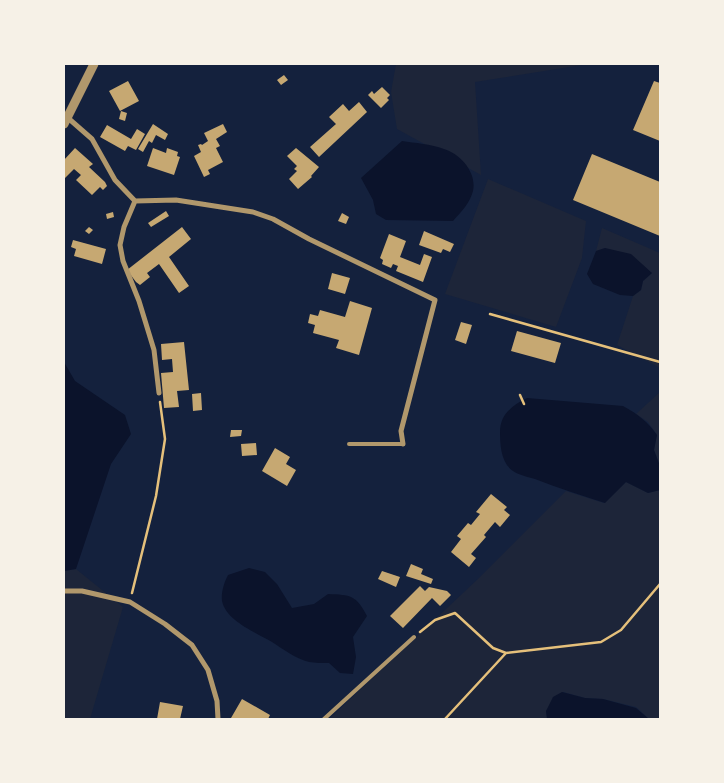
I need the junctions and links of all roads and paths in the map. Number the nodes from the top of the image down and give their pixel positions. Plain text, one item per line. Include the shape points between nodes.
1 (94, 64) edge
2 (66, 121) edge
3 (135, 201) junction
4 (490, 314) dead end
5 (660, 362) edge
6 (159, 393) joint
7 (520, 395) dead end
8 (524, 404) dead end
9 (349, 444) dead end
10 (403, 444) joint
11 (660, 584) edge
12 (64, 591) edge
13 (130, 602) junction
14 (414, 637) joint
15 (506, 653) junction
16 (218, 719) edge
17 (324, 719) edge
18 (445, 719) edge

1 - 2 street
2 - 3 street via 92,139 115,180
3 - 6 street via 120,245 122,262 139,301 154,350
3 - 10 street via 176,200 253,212 435,300 401,431
4 - 5 path
6 - 13 path via 165,439 156,496
7 - 8 path
9 - 10 lane
11 - 15 path via 621,630 601,642
12 - 13 street via 82,591
13 - 16 street via 192,645 208,670 217,701
14 - 15 path via 435,620 455,613 493,648
14 - 17 lane
15 - 18 path

